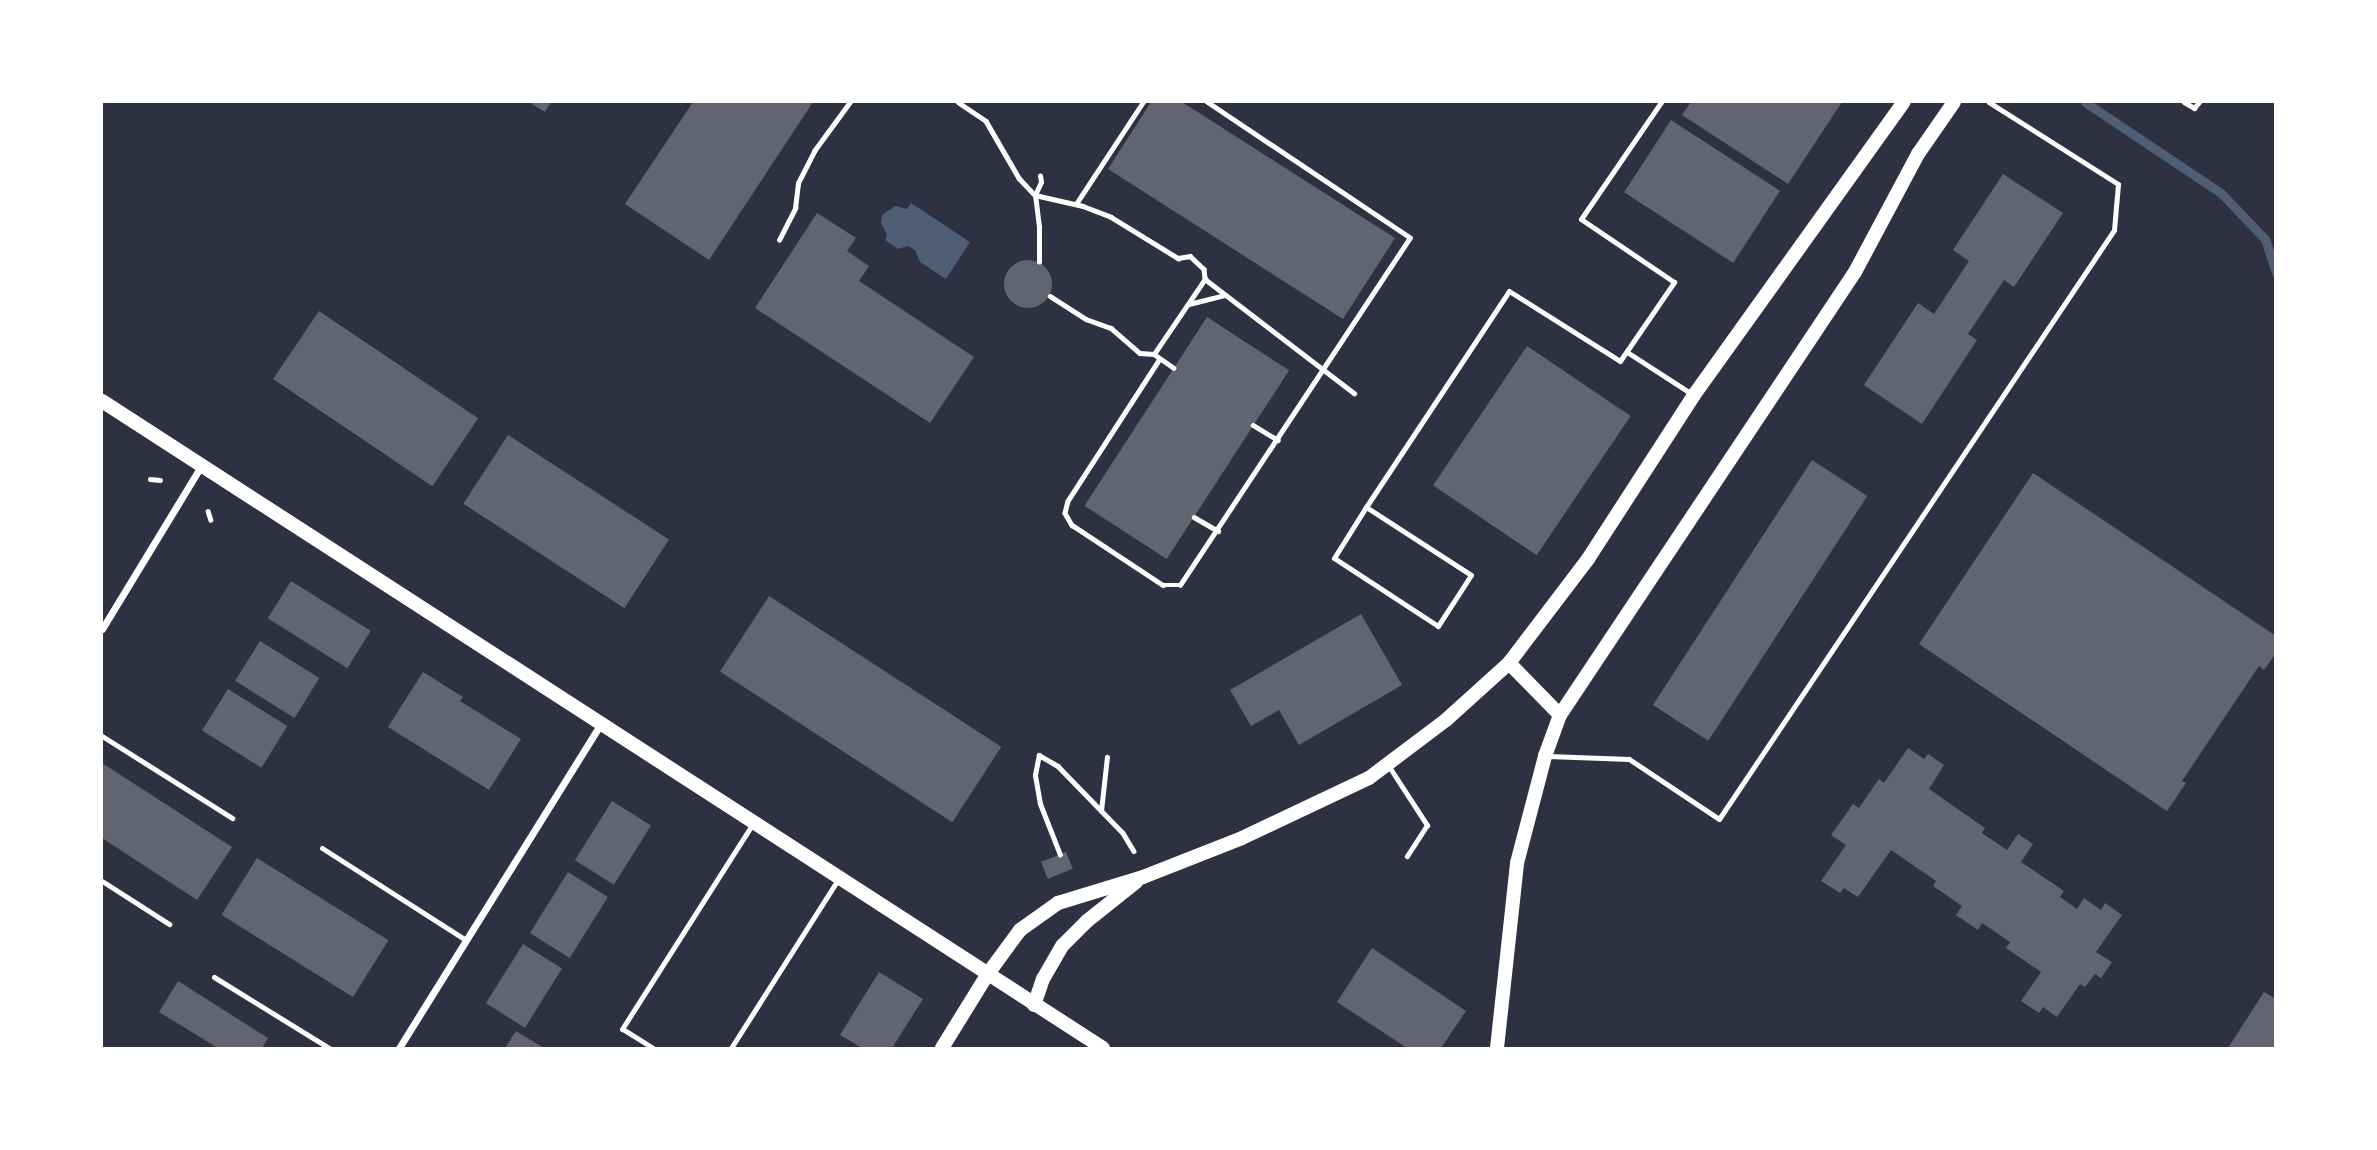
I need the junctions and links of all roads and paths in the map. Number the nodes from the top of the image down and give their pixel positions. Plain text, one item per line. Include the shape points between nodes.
1 (850, 102) edge
2 (958, 102) edge
3 (1143, 102) edge
4 (1207, 102) edge
5 (1661, 102) edge
6 (1904, 102) edge
7 (1954, 102) edge
8 (1989, 102) edge
9 (2184, 102) edge
10 (2199, 102) edge
11 (1040, 176) dead end
12 (1035, 195) junction
13 (1076, 204) junction
14 (779, 240) dead end
15 (1039, 262) dead end
16 (1205, 279) junction
17 (1226, 295) junction
18 (1049, 296) dead end
19 (1188, 305) junction
20 (1627, 352) junction
21 (1154, 354) junction
22 (1160, 359) junction
23 (1174, 368) dead end
24 (1324, 370) junction
25 (1354, 393) dead end
26 (1695, 396) junction
27 (102, 401) edge
28 (1253, 425) dead end
29 (1278, 440) junction
30 (201, 466) junction
31 (149, 479) dead end
32 (160, 480) dead end
33 (1367, 507) junction
34 (208, 511) dead end
35 (1194, 517) dead end
36 (211, 520) dead end
37 (1218, 531) junction
38 (102, 629) edge
39 (1509, 663) junction
40 (1560, 716) junction
41 (601, 723) junction
42 (102, 736) edge
43 (1545, 756) junction
44 (1107, 757) dead end
45 (1388, 765) junction
46 (1101, 811) junction
47 (232, 818) dead end
48 (753, 822) junction
49 (321, 848) dead end
50 (1134, 851) dead end
51 (1060, 855) dead end
52 (1407, 856) dead end
53 (1143, 877) junction
54 (839, 878) junction
55 (102, 881) edge
56 (169, 925) dead end
57 (466, 940) junction
58 (987, 975) junction
59 (214, 977) dead end
60 (1034, 1005) junction
61 (329, 1048) edge
62 (401, 1048) edge
63 (653, 1048) edge
64 (731, 1048) edge
65 (942, 1048) edge
66 (1103, 1048) edge
67 (1497, 1048) edge

1 - 14 path via 814,151
2 - 12 path via 986,121 1019,178
3 - 13 path
4 - 24 path via 1409,238
5 - 20 lane via 1581,219 1674,282
6 - 26 main road
7 - 40 main road via 1918,154 1855,272
8 - 43 lane via 2118,184 2114,230 1719,819 1629,759
9 - 10 lane via 2194,108
11 - 12 path
12 - 13 path
12 - 15 path
13 - 16 path via 1132,228 1178,258 1190,256 1204,269
16 - 17 path
16 - 19 path
17 - 19 path
17 - 24 path
18 - 21 path via 1111,328 1140,353
19 - 21 path
20 - 26 lane
20 - 33 lane via 1620,361 1509,291
21 - 22 path
22 - 23 path
22 - 37 path via 1068,501 1065,513 1072,525 1163,585 1180,585
24 - 25 path
24 - 29 path
26 - 39 main road via 1588,559
27 - 30 main road
28 - 29 path
29 - 37 path
30 - 38 street
30 - 41 main road
31 - 32 path
33 - 33 lane via 1334,558 1438,626 1471,575
34 - 36 path
35 - 37 path
39 - 40 main road
39 - 45 main road
40 - 43 main road
41 - 48 main road
41 - 57 street
42 - 47 lane
43 - 67 main road via 1517,863
44 - 46 path
45 - 52 lane via 1427,825
45 - 53 main road via 1267,827
46 - 50 path
46 - 51 path via 1058,766 1039,755 1035,775 1040,804
48 - 54 main road
48 - 63 lane via 622,1029
49 - 57 lane
53 - 58 main road via 1058,903 1020,930
53 - 60 main road via 1063,945 1042,979
54 - 58 main road
54 - 64 lane
55 - 56 lane
57 - 62 street
58 - 60 main road
58 - 65 main road
59 - 61 lane
60 - 66 main road

